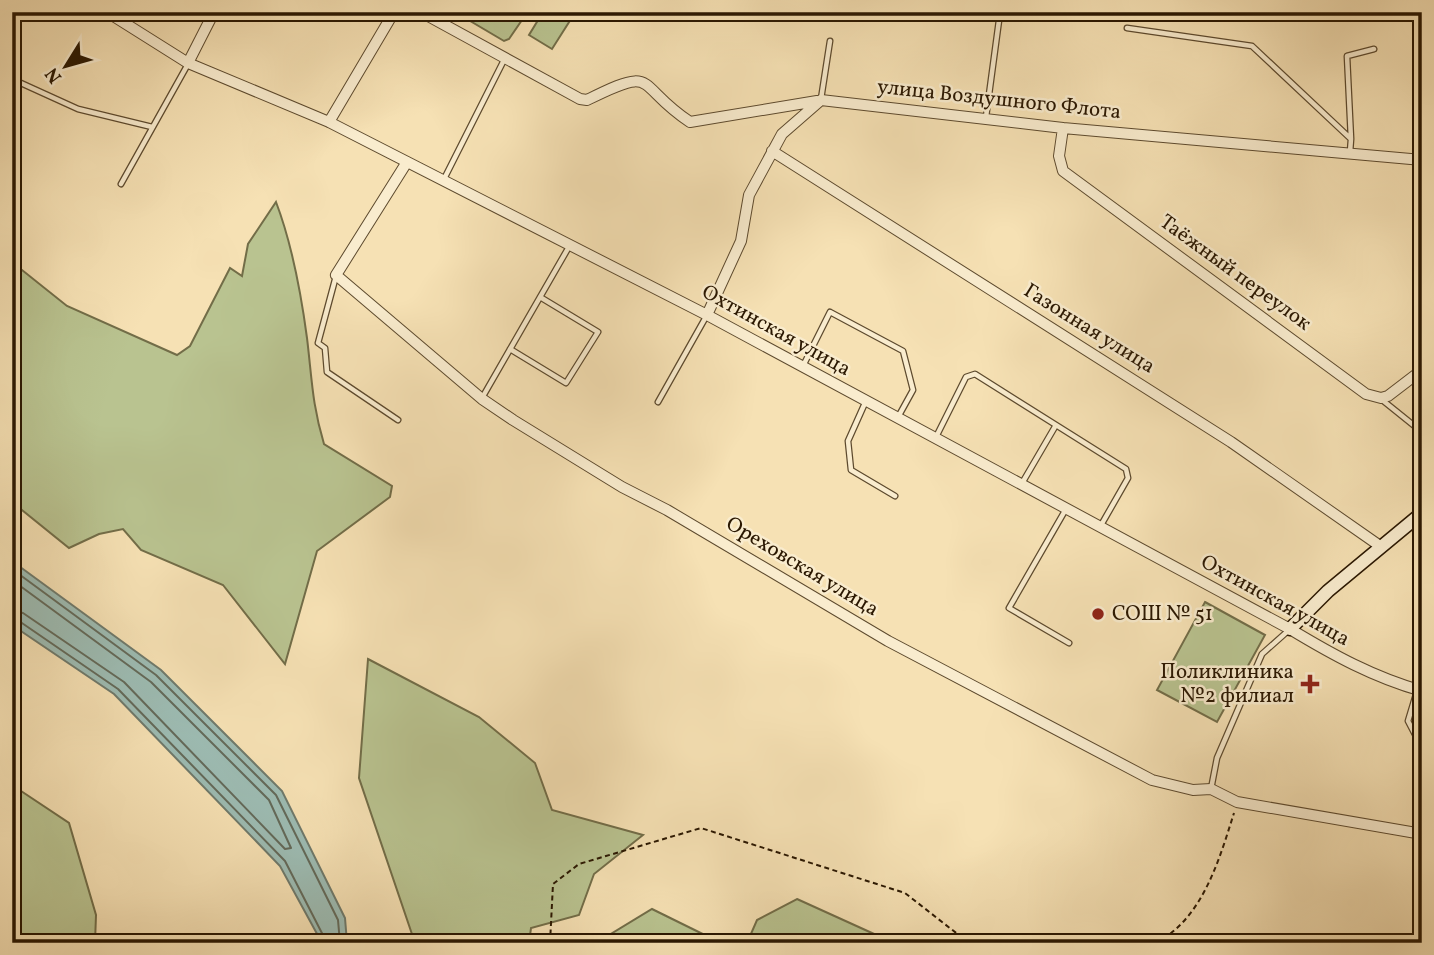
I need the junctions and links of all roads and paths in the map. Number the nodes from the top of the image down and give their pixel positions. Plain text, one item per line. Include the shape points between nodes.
1 (107, 12) edge
2 (214, 12) edge
3 (394, 12) edge
4 (421, 12) edge
5 (1000, 13) edge
6 (1126, 28) dead end
7 (830, 41) dead end
8 (1374, 49) dead end
9 (504, 60) junction
10 (188, 63) junction
11 (12, 79) edge
12 (821, 100) junction
13 (986, 118) junction
14 (329, 122) junction
15 (152, 127) junction
16 (1063, 128) junction
17 (1351, 139) junction
18 (772, 151) junction
19 (1350, 152) junction
20 (1422, 159) edge
21 (407, 162) junction
22 (444, 179) junction
23 (121, 184) dead end
24 (570, 245) junction
25 (336, 275) junction
26 (540, 297) junction
27 (707, 315) junction
28 (510, 349) junction
29 (802, 368) junction
30 (1422, 370) edge
31 (1381, 398) junction
32 (482, 399) junction
33 (658, 402) dead end
34 (866, 403) junction
35 (398, 420) dead end
36 (897, 420) junction
37 (1056, 425) junction
38 (1422, 432) edge
39 (934, 440) junction
40 (1021, 485) junction
41 (895, 496) dead end
42 (1066, 509) junction
43 (1422, 513) edge
44 (1099, 527) junction
45 (1380, 546) junction
46 (1290, 629) junction
47 (1069, 643) dead end
48 (1420, 691) edge
49 (1422, 748) edge
50 (1211, 789) junction
51 (1237, 802) junction
52 (1422, 834) edge
53 (550, 943) edge
54 (969, 943) edge
55 (1156, 943) edge

1 - 10 street, Охтинская улица
2 - 10 street
3 - 14 street
4 - 9 street
5 - 13 lane
6 - 17 lane via 1252,46
7 - 12 lane
8 - 17 lane via 1347,56
9 - 12 street, улица Воздушного Флота via 580,99 634,79 644,81 690,122
9 - 22 lane
10 - 14 street, Охтинская улица
10 - 15 lane
11 - 15 lane via 78,109
12 - 13 street, улица Воздушного Флота
12 - 18 street via 782,134
13 - 16 street, улица Воздушного Флота
14 - 21 street, Охтинская улица
15 - 23 lane
16 - 19 street, улица Воздушного Флота
16 - 31 street, Таёжный переулок via 1059,156 1063,171 1366,394
17 - 19 lane
18 - 27 street via 749,195 741,241
18 - 45 street, Газонная улица via 1231,442
19 - 20 street, улица Воздушного Флота
21 - 22 street, Охтинская улица
21 - 25 street
22 - 24 street, Охтинская улица
24 - 26 lane
24 - 27 street, Охтинская улица
25 - 32 street, Ореховская улица
25 - 35 lane via 318,342 326,348 327,372
26 - 28 lane
26 - 28 lane via 598,332 566,383
27 - 29 street, Охтинская улица
27 - 33 lane
28 - 32 lane
29 - 34 street, Охтинская улица
29 - 36 lane via 830,312 903,351 912,390
30 - 31 street
31 - 38 lane
32 - 50 street, Ореховская улица via 622,487 888,641 1152,780 1193,790
34 - 36 street, Охтинская улица
34 - 41 lane via 848,441 851,470
36 - 39 street, Охтинская улица
37 - 39 lane via 970,374
37 - 40 lane
37 - 44 lane via 1129,473
39 - 40 street, Охтинская улица
40 - 42 street, Охтинская улица
42 - 44 street, Охтинская улица
42 - 47 lane via 1009,608
43 - 45 street
44 - 46 street, Охтинская улица
45 - 46 street
46 - 48 street, Охтинская улица via 1345,663
46 - 50 lane via 1262,654 1217,758
48 - 49 lane via 1408,721
50 - 51 street, Ореховская улица
51 - 52 street, Ореховская улица
51 - 55 path via 1222,851 1195,909
53 - 54 path via 553,884 579,864 701,828 905,893

